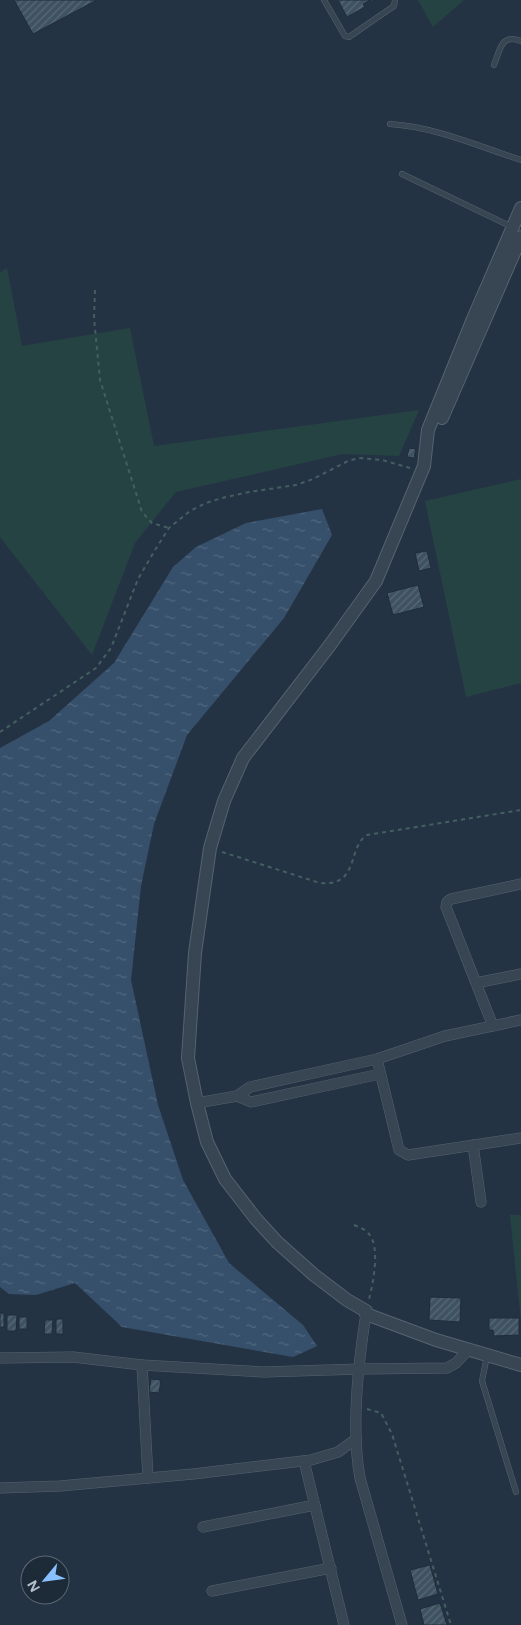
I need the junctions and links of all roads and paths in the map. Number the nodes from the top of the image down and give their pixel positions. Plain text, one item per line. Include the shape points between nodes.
1 (324, 0) edge
2 (396, 0) edge
3 (521, 41) edge
4 (494, 65) dead end
5 (390, 124) dead end
6 (521, 160) edge
7 (402, 174) dead end
8 (521, 208) edge
9 (518, 233) edge
10 (95, 290) dead end
11 (422, 472) junction
12 (169, 528) junction
13 (0, 732) edge
14 (521, 810) edge
15 (210, 848) junction
16 (521, 884) edge
17 (521, 974) edge
18 (476, 983) junction
19 (521, 1020) edge
20 (493, 1026) junction
21 (377, 1059) junction
22 (380, 1074) junction
23 (237, 1096) junction
24 (197, 1103) junction
25 (521, 1138) edge
26 (473, 1145) junction
27 (481, 1202) dead end
28 (354, 1225) dead end
29 (366, 1313) junction
30 (468, 1350) junction
31 (487, 1356) junction
32 (0, 1358) edge
33 (142, 1365) junction
34 (521, 1365) edge
35 (360, 1369) junction
36 (358, 1406) junction
37 (356, 1439) junction
38 (304, 1461) junction
39 (148, 1478) junction
40 (0, 1488) edge
41 (516, 1492) dead end
42 (315, 1505) junction
43 (203, 1527) dead end
44 (331, 1568) junction
45 (212, 1591) dead end
46 (344, 1625) edge
47 (402, 1625) edge
48 (451, 1625) edge

1 - 2 lane via 345,36 349,37 394,6
3 - 4 lane via 513,38 502,43
5 - 6 lane via 449,136
7 - 9 lane
8 - 9 street
9 - 11 street via 435,434 428,441
10 - 12 path via 94,318 100,380 142,512 152,523
11 - 12 path via 382,460 358,458 296,485 206,503
11 - 15 street via 376,581 244,758 224,801
12 - 13 path via 138,579 111,648 96,668
14 - 15 path via 367,835 361,840 344,877 333,883 320,883
15 - 24 street via 195,953 188,1058
16 - 18 street via 447,902 446,907
17 - 18 street
18 - 20 street
19 - 20 street
20 - 21 street via 445,1036
21 - 22 street
21 - 23 street via 250,1087
22 - 23 street via 251,1102
22 - 26 street via 399,1150 404,1154
23 - 24 street
24 - 29 street via 208,1142 225,1179 256,1219 314,1275
25 - 26 street
26 - 27 street
28 - 29 path via 368,1232 374,1243 375,1264
29 - 30 street
29 - 35 street
30 - 31 street
30 - 35 street via 447,1368
31 - 34 street
31 - 41 lane via 482,1382
32 - 33 street via 72,1357
33 - 35 street via 264,1372
33 - 39 street
35 - 36 street
36 - 37 street
36 - 48 path via 381,1413 392,1434
37 - 38 street via 338,1452
37 - 47 street via 360,1478
38 - 39 street
38 - 42 street
39 - 40 street
42 - 43 street
42 - 44 street
44 - 45 street
44 - 46 street

